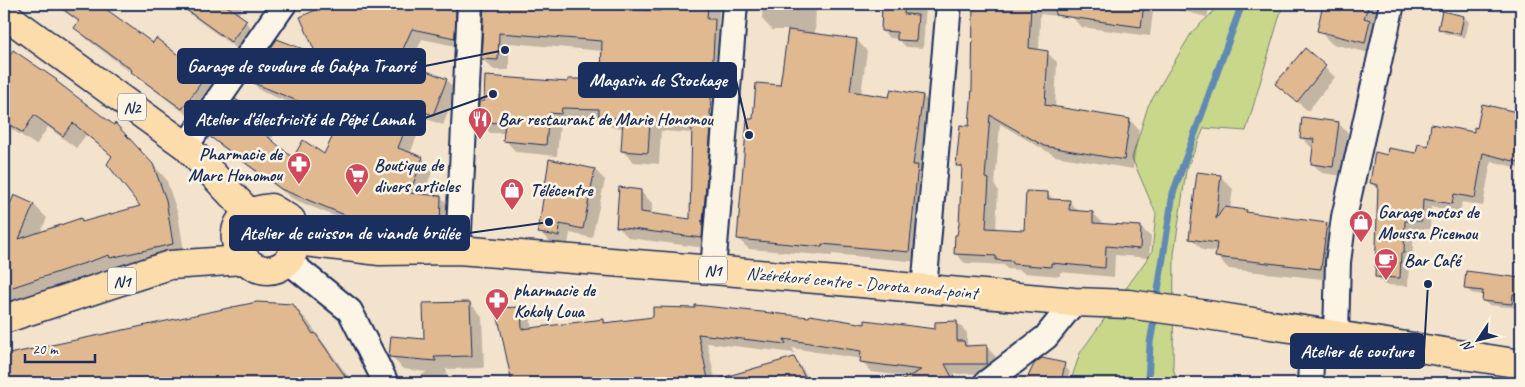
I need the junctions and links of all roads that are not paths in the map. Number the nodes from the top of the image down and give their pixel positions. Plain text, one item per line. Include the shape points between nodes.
1 (284, 4) edge
2 (470, 4) edge
3 (735, 4) edge
4 (949, 4) edge
5 (1392, 4) edge
6 (5, 19) edge
7 (186, 146) junction
8 (249, 213) junction
9 (458, 250) junction
10 (293, 251) junction
11 (243, 260) junction
12 (712, 270) junction
13 (924, 289) junction
14 (1074, 302) junction
15 (4, 319) edge
16 (1325, 333) junction
17 (1521, 364) edge
18 (386, 383) edge
19 (986, 383) edge
20 (1310, 383) edge

1 - 7 street
2 - 9 street
3 - 12 street
4 - 13 street
5 - 16 street via 1344,217
6 - 7 highway, N2
7 - 8 highway, N2
8 - 10 highway via 271,208 291,220
8 - 11 highway via 238,227 236,244
9 - 10 highway, N'zérékoré centre - Dorota rond-point / N1
9 - 12 highway, N'zérékoré centre - Dorota rond-point / N1
10 - 11 highway via 274,269 257,269
10 - 18 street via 350,311
11 - 15 highway, N1 via 170,265
12 - 13 highway, N'zérékoré centre - Dorota rond-point / N1
13 - 14 highway, N'zérékoré centre - Dorota rond-point / N1
14 - 16 highway, N'zérékoré centre - Dorota rond-point / N1 via 1128,304
14 - 19 street via 1046,337
16 - 17 highway, N1
16 - 20 street

